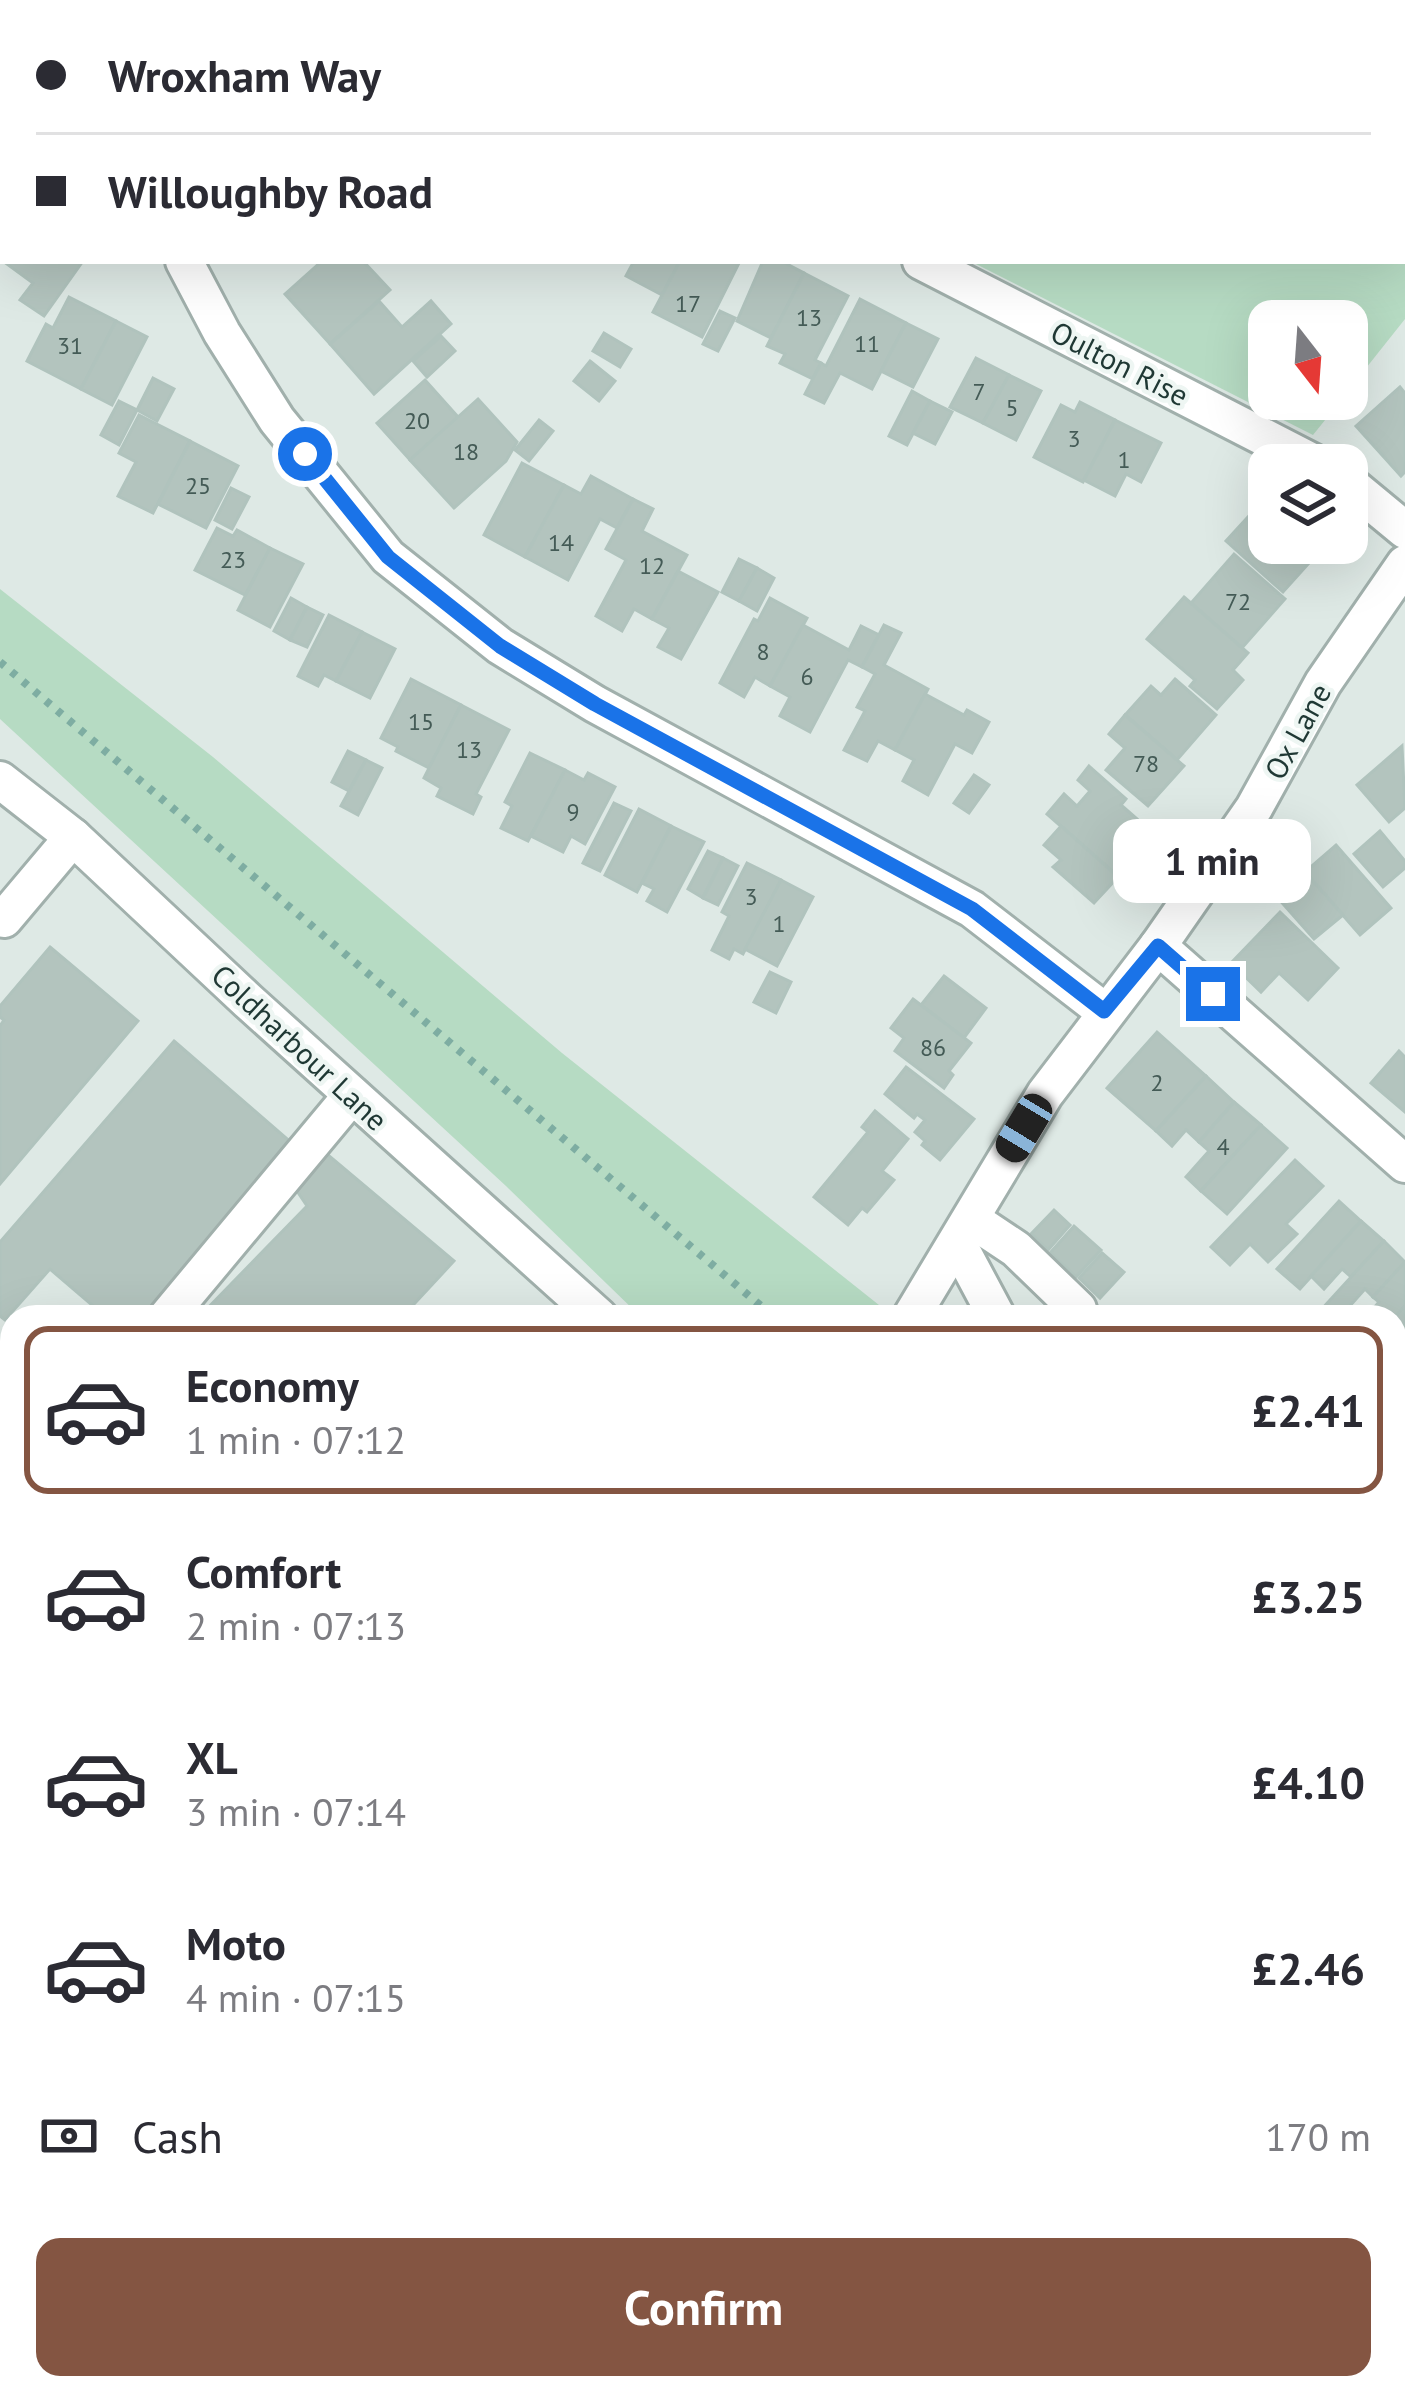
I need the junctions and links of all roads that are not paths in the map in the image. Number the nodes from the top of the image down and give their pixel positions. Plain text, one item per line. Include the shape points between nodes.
1 (186, 264) edge
2 (927, 264) edge
3 (1277, 444) edge
4 (1368, 499) edge
5 (1405, 530) edge
6 (1405, 564) edge
7 (0, 780) edge
8 (73, 837) junction
9 (4, 919) dead end
10 (1158, 946) junction
11 (1104, 1011) junction
12 (352, 1095) junction
13 (1405, 1164) edge
14 (964, 1231) junction
15 (177, 1305) edge
16 (585, 1305) edge
17 (918, 1305) edge
18 (992, 1305) edge
19 (1074, 1305) edge

1 - 11 street via 277,420 388,557 500,646 595,704 972,909
2 - 3 street, Oulton Rise
4 - 5 street
6 - 10 street, Ox Lane
7 - 8 street, Coldharbour Lane
8 - 9 street
8 - 12 street, Coldharbour Lane
10 - 11 street, Ox Lane
10 - 13 street
11 - 14 street, Ox Lane
12 - 15 street
12 - 16 street, Coldharbour Lane
14 - 17 street, Ox Lane
14 - 18 street
14 - 19 street via 1016,1249

